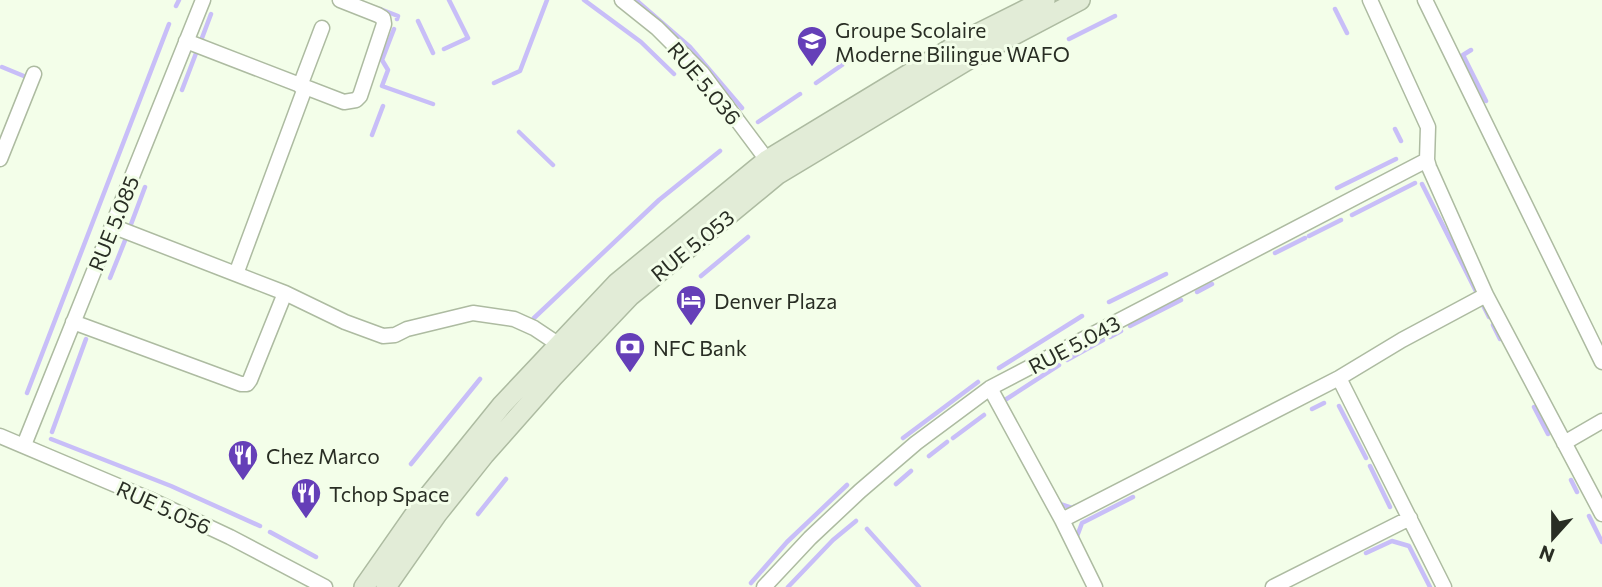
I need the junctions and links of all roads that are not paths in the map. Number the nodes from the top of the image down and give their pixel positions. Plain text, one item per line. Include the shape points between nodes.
1 (203, 0) edge
2 (340, 0) edge
3 (624, 0) edge
4 (1045, 0) edge
5 (1080, 0) edge
6 (1425, 0) edge
7 (1368, 4) edge
8 (322, 28) dead end
9 (186, 41) junction
10 (34, 74) dead end
11 (303, 87) junction
12 (0, 159) edge
13 (1427, 160) junction
14 (773, 167) junction
15 (112, 226) junction
16 (236, 274) junction
17 (285, 293) junction
18 (1486, 295) junction
19 (73, 322) junction
20 (558, 344) junction
21 (1602, 362) edge
22 (1339, 378) junction
23 (990, 388) junction
24 (1602, 421) edge
25 (0, 436) edge
26 (1564, 443) junction
27 (24, 445) junction
28 (1602, 514) edge
29 (1410, 518) junction
30 (1062, 520) junction
31 (325, 587) edge
32 (364, 587) edge
33 (386, 587) edge
34 (764, 587) edge
35 (1095, 587) edge
36 (1273, 587) edge
37 (1444, 587) edge

1 - 9 street, RUE 5.085
2 - 11 street via 383,18 383,33 360,96 344,102
3 - 14 street, RUE 5.036 via 702,73
4 - 14 main road, RUE 5.053 via 965,40
5 - 14 main road, RUE 5.053
6 - 21 street
7 - 13 street via 1428,127
8 - 11 street
9 - 11 street
9 - 15 street, RUE 5.085
10 - 12 street
11 - 16 street
13 - 18 street
13 - 23 street, RUE 5.043
14 - 20 main road, RUE 5.053 via 617,283
14 - 33 main road, RUE 5.053 via 630,296 553,377 437,514
15 - 16 street
15 - 19 street, RUE 5.085
16 - 17 street
17 - 19 street via 247,384
17 - 20 street via 383,336 473,313 514,319
18 - 22 street
18 - 26 street
19 - 27 street, RUE 5.085
20 - 32 main road, RUE 5.053 via 470,443
22 - 29 street
22 - 30 street
23 - 30 street
23 - 34 street, RUE 5.043 via 860,491
24 - 26 street
25 - 27 street, RUE 5.056
26 - 28 street
27 - 31 street, RUE 5.056 via 230,537
29 - 36 street
29 - 37 street
30 - 35 street

